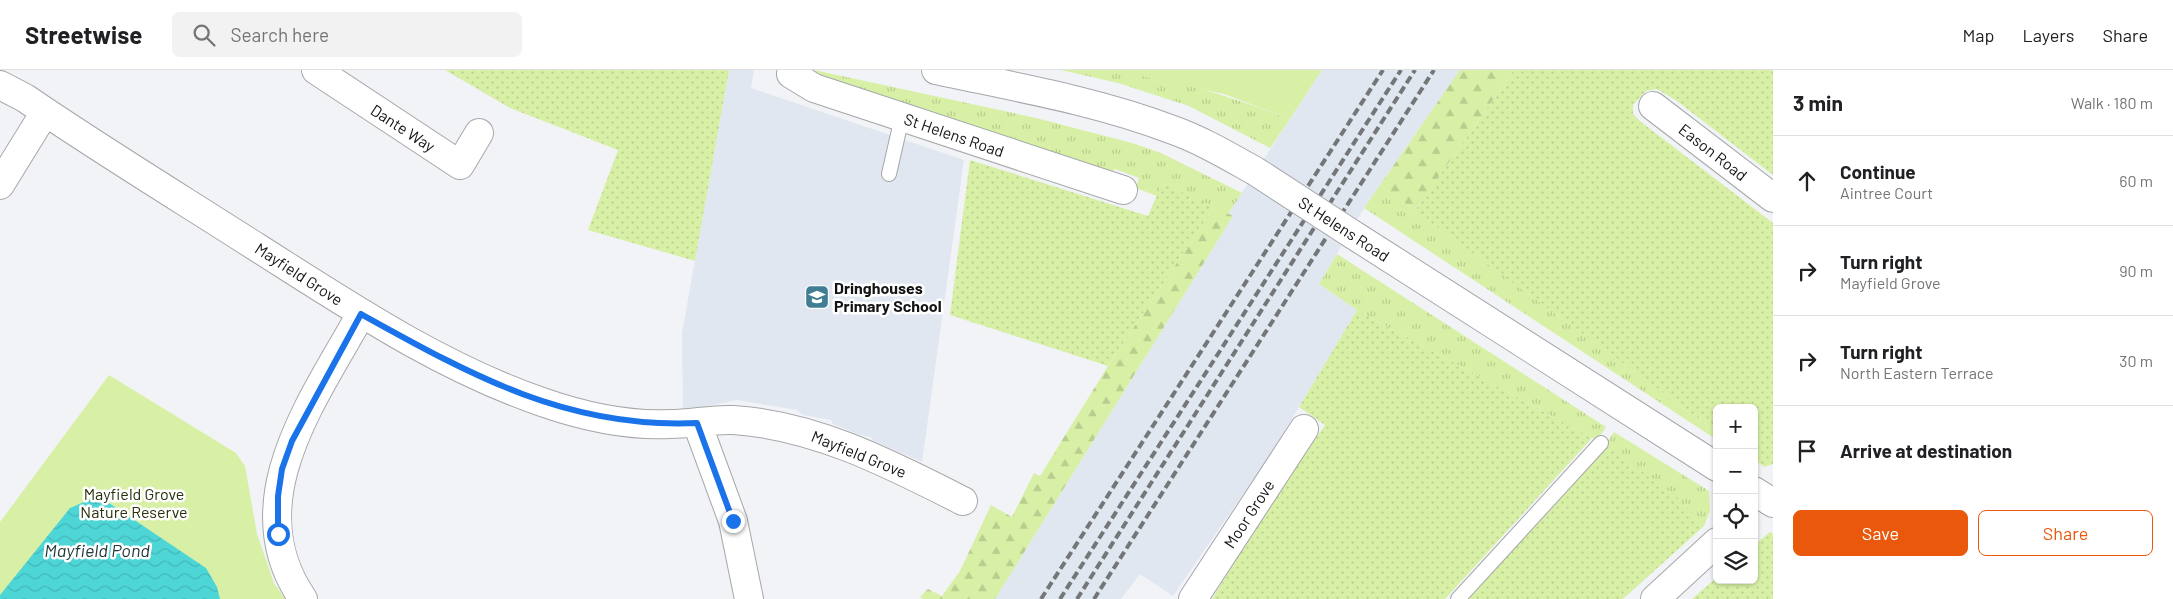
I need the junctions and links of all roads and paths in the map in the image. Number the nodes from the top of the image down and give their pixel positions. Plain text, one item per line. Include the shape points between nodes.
1 (316, 70) edge
2 (793, 70) edge
3 (936, 70) edge
4 (0, 85) edge
5 (1653, 106) dead end
6 (45, 112) junction
7 (902, 117) junction
8 (479, 133) dead end
9 (889, 174) dead end
10 (0, 185) edge
11 (1123, 190) dead end
12 (1773, 198) edge
13 (361, 314) junction
14 (697, 423) junction
15 (1304, 429) dead end
16 (1601, 442) dead end
17 (1713, 464) edge
18 (963, 501) dead end
19 (1713, 546) edge
20 (303, 599) edge
21 (750, 599) edge
22 (1193, 599) edge
23 (1458, 599) edge
24 (1655, 599) edge

1 - 8 street, Dante Way via 460,165
2 - 7 street, St Helens Road via 791,74 814,88
3 - 17 street, St Helens Road, bridge via 1068,98 1175,130 1255,171
4 - 6 street, Mayfield Grove
5 - 12 street, Eason Road
6 - 10 street
6 - 13 street, Mayfield Grove
7 - 9 lane
7 - 11 street, St Helens Road
13 - 14 street, Mayfield Grove via 492,383 542,402 583,414 639,423
13 - 20 street via 292,441 282,469 278,534 284,562
14 - 18 street, Mayfield Grove via 731,420 807,433 838,442
14 - 21 street via 733,521
15 - 22 street, Moor Grove
16 - 23 lane
19 - 24 street

